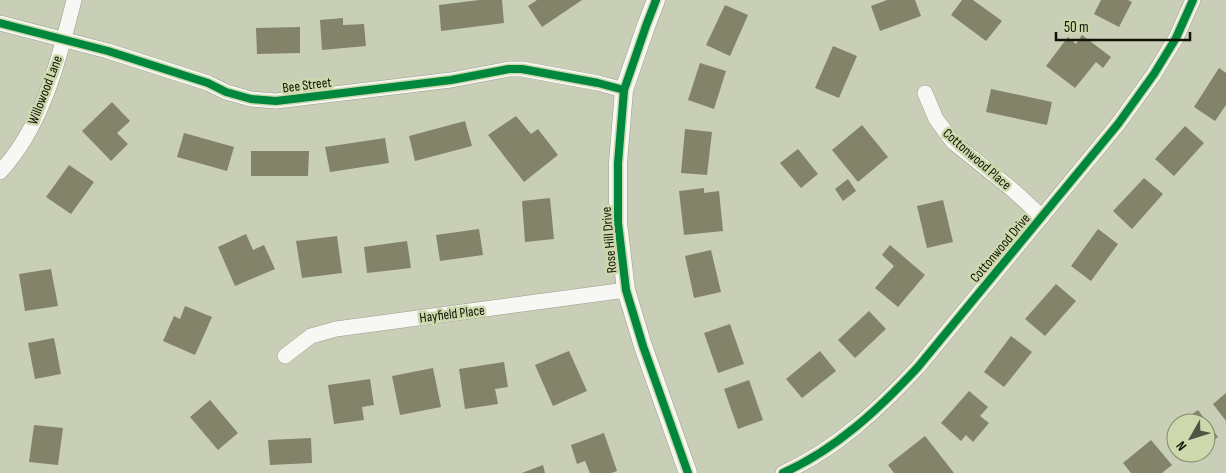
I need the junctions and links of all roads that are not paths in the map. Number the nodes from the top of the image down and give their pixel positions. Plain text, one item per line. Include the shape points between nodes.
1 (74, 0) edge
2 (656, 0) edge
3 (1193, 0) edge
4 (0, 24) edge
5 (64, 40) junction
6 (624, 90) junction
7 (925, 93) dead end
8 (0, 172) edge
9 (1042, 217) junction
10 (626, 290) junction
11 (285, 356) dead end
12 (688, 473) edge
13 (782, 473) edge

1 - 5 street, Willowood Lane
2 - 6 street, Rose Hill Drive
3 - 9 street, Cottonwood Drive via 1176,38 1154,74
4 - 5 street, Bee Street
5 - 6 street, Bee Street via 118,54 251,99 276,101 451,80 509,69
5 - 8 street, Willowood Lane via 30,131
6 - 10 street, Rose Hill Drive via 618,163 618,223
7 - 9 street, Cottonwood Place via 936,119 954,142
9 - 13 street, Cottonwood Drive via 895,392 867,418 826,448
10 - 11 street, Hayfield Place via 336,329 312,336
10 - 12 street, Rose Hill Drive

